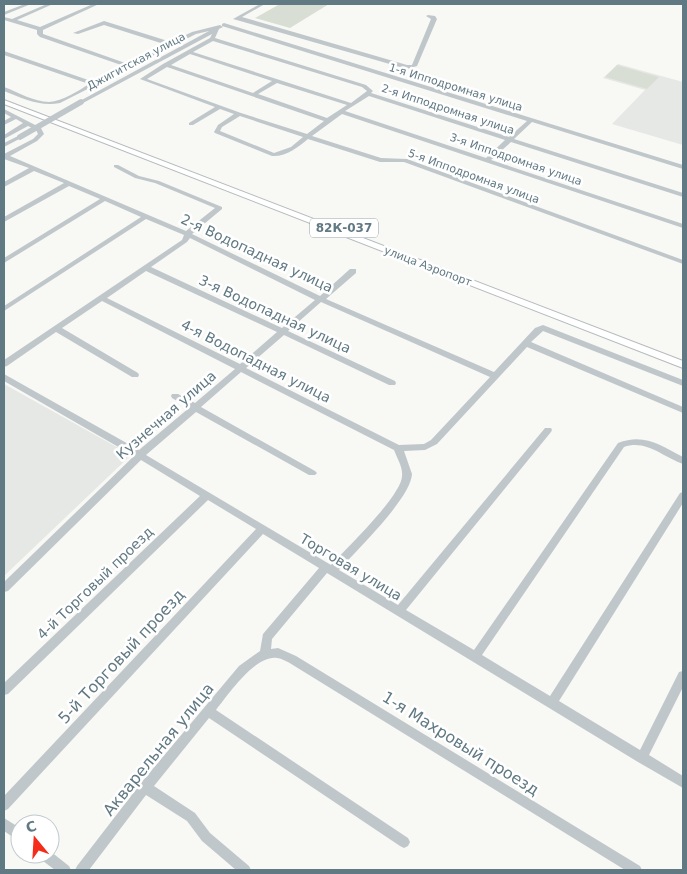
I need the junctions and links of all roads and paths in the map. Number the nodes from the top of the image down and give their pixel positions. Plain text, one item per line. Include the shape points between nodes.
1 (29, 4) edge
2 (52, 4) edge
3 (97, 4) edge
4 (263, 4) edge
5 (4, 14) edge
6 (428, 16) dead end
7 (4, 18) edge
8 (239, 18) junction
9 (12, 21) junction
10 (220, 27) junction
11 (40, 30) junction
12 (76, 33) dead end
13 (212, 39) junction
14 (171, 44) junction
15 (188, 52) junction
16 (4, 53) edge
17 (165, 65) junction
18 (128, 66) junction
19 (276, 80) junction
20 (94, 84) junction
21 (4, 89) edge
22 (368, 94) junction
23 (253, 95) junction
24 (4, 98) edge
25 (4, 102) edge
26 (82, 102) joint
27 (352, 105) junction
28 (219, 107) junction
29 (4, 111) edge
30 (342, 112) junction
31 (239, 114) junction
32 (16, 117) junction
33 (328, 120) junction
34 (531, 120) junction
35 (4, 123) edge
36 (28, 123) junction
37 (190, 124) dead end
38 (20, 136) joint
39 (306, 136) junction
40 (4, 137) edge
41 (510, 139) junction
42 (4, 145) edge
43 (5, 156) edge
44 (487, 160) junction
45 (116, 166) dead end
46 (683, 167) edge
47 (34, 168) junction
48 (69, 182) junction
49 (4, 185) edge
50 (683, 195) edge
51 (104, 199) junction
52 (220, 208) joint
53 (145, 218) junction
54 (4, 220) edge
55 (683, 226) edge
56 (187, 234) junction
57 (4, 261) edge
58 (683, 262) edge
59 (147, 268) junction
60 (353, 271) dead end
61 (102, 298) junction
62 (320, 299) junction
63 (4, 309) edge
64 (57, 329) junction
65 (283, 332) junction
66 (528, 344) junction
67 (683, 359) edge
68 (4, 364) edge
69 (683, 365) edge
70 (240, 369) junction
71 (135, 375) dead end
72 (496, 376) junction
73 (4, 377) edge
74 (392, 383) dead end
75 (683, 383) edge
76 (175, 396) dead end
77 (194, 408) junction
78 (683, 410) edge
79 (548, 430) dead end
80 (398, 448) junction
81 (140, 455) junction
82 (683, 461) edge
83 (312, 473) dead end
84 (206, 496) junction
85 (683, 496) edge
86 (262, 530) junction
87 (329, 568) junction
88 (4, 588) edge
89 (399, 611) junction
90 (265, 654) junction
91 (475, 657) junction
92 (683, 676) edge
93 (4, 690) edge
94 (552, 703) junction
95 (209, 712) junction
96 (642, 758) junction
97 (683, 782) edge
98 (145, 788) junction
99 (4, 805) edge
100 (404, 842) dead end
101 (81, 870) edge
102 (245, 870) edge
103 (636, 870) edge

1 - 5 street
2 - 9 street
3 - 11 street
4 - 8 street, Джигитская улица
6 - 8 street via 434,19 414,66 407,67
7 - 9 street
8 - 10 street, Джигитская улица
9 - 11 street
10 - 13 street
10 - 14 street via 203,30
10 - 26 street, Джигитская улица
10 - 34 street, 1-я Ипподромная улица
11 - 18 street via 42,36
12 - 14 street via 104,23
13 - 15 street
13 - 22 street, 2-я Ипподромная улица via 364,86 370,91
14 - 18 street
15 - 17 street
15 - 19 street
16 - 20 street
17 - 23 street
17 - 28 street, 5-я Ипподромная улица via 143,79
18 - 20 street
19 - 23 street
19 - 27 street
20 - 21 street via 52,105 42,105
22 - 27 street
22 - 41 street, 2-я Ипподромная улица
23 - 33 street
24 - 67 main road, улица Аэропорт / 82К-037
25 - 69 main road, улица Аэропорт
26 - 38 street, Джигитская улица, bridge
27 - 30 street
28 - 31 street, 5-я Ипподромная улица
28 - 37 street
29 - 32 street
30 - 33 street
30 - 44 street, 3-я Ипподромная улица
31 - 39 street, 5-я Ипподромная улица
31 - 39 street via 220,126 217,132 270,155 286,151
32 - 35 street
32 - 36 street
33 - 39 street
34 - 41 street
34 - 46 street, 1-я Ипподромная улица
36 - 40 street
36 - 43 street via 38,129 39,137
38 - 42 street
39 - 58 street, 5-я Ипподромная улица via 380,160 405,160
41 - 44 street
41 - 50 street, 2-я Ипподромная улица
43 - 47 street, 2-я Водопадная улица
44 - 55 street, 3-я Ипподромная улица
45 - 52 street
47 - 48 street, 2-я Водопадная улица
47 - 49 street
48 - 51 street, 2-я Водопадная улица
48 - 54 street
51 - 53 street, 2-я Водопадная улица
51 - 57 street
52 - 56 street
53 - 56 street, 2-я Водопадная улица
53 - 63 street
56 - 59 street via 185,241
56 - 62 street, 2-я Водопадная улица
59 - 61 street
59 - 65 street, 3-я Водопадная улица
60 - 62 street, Кузнечная улица
61 - 64 street
61 - 70 street, 4-я Водопадная улица
62 - 65 street, Кузнечная улица
62 - 72 street, 2-я Водопадная улица
64 - 68 street
64 - 71 street
65 - 70 street, Кузнечная улица
65 - 74 street, 3-я Водопадная улица
66 - 72 street
66 - 75 street via 538,330 550,329
66 - 78 street
70 - 77 street, Кузнечная улица
70 - 80 street, 4-я Водопадная улица
72 - 80 street via 434,442 425,447
73 - 81 street, Торговая улица
76 - 77 street
77 - 81 street, Кузнечная улица
77 - 83 street
79 - 89 street
80 - 87 street via 406,467 404,485 392,503
81 - 84 street, Торговая улица
81 - 88 street, Кузнечная улица
82 - 91 street via 644,442 630,440 621,445
84 - 86 street, Торговая улица
84 - 93 street, 4-й Торговый проезд
85 - 94 street
86 - 87 street, Торговая улица
86 - 99 street, 5-й Торговый проезд
87 - 89 street, Торговая улица
87 - 90 street via 267,638
89 - 91 street, Торговая улица
90 - 95 street, Акварельная улица via 243,669
90 - 103 street, 1-я Махровый проезд via 278,653 292,659
91 - 94 street, Торговая улица
92 - 96 street
94 - 96 street, Торговая улица
95 - 98 street, Акварельная улица
95 - 100 street
96 - 97 street, Торговая улица
98 - 101 street, Акварельная улица
98 - 102 street via 191,817 206,837

